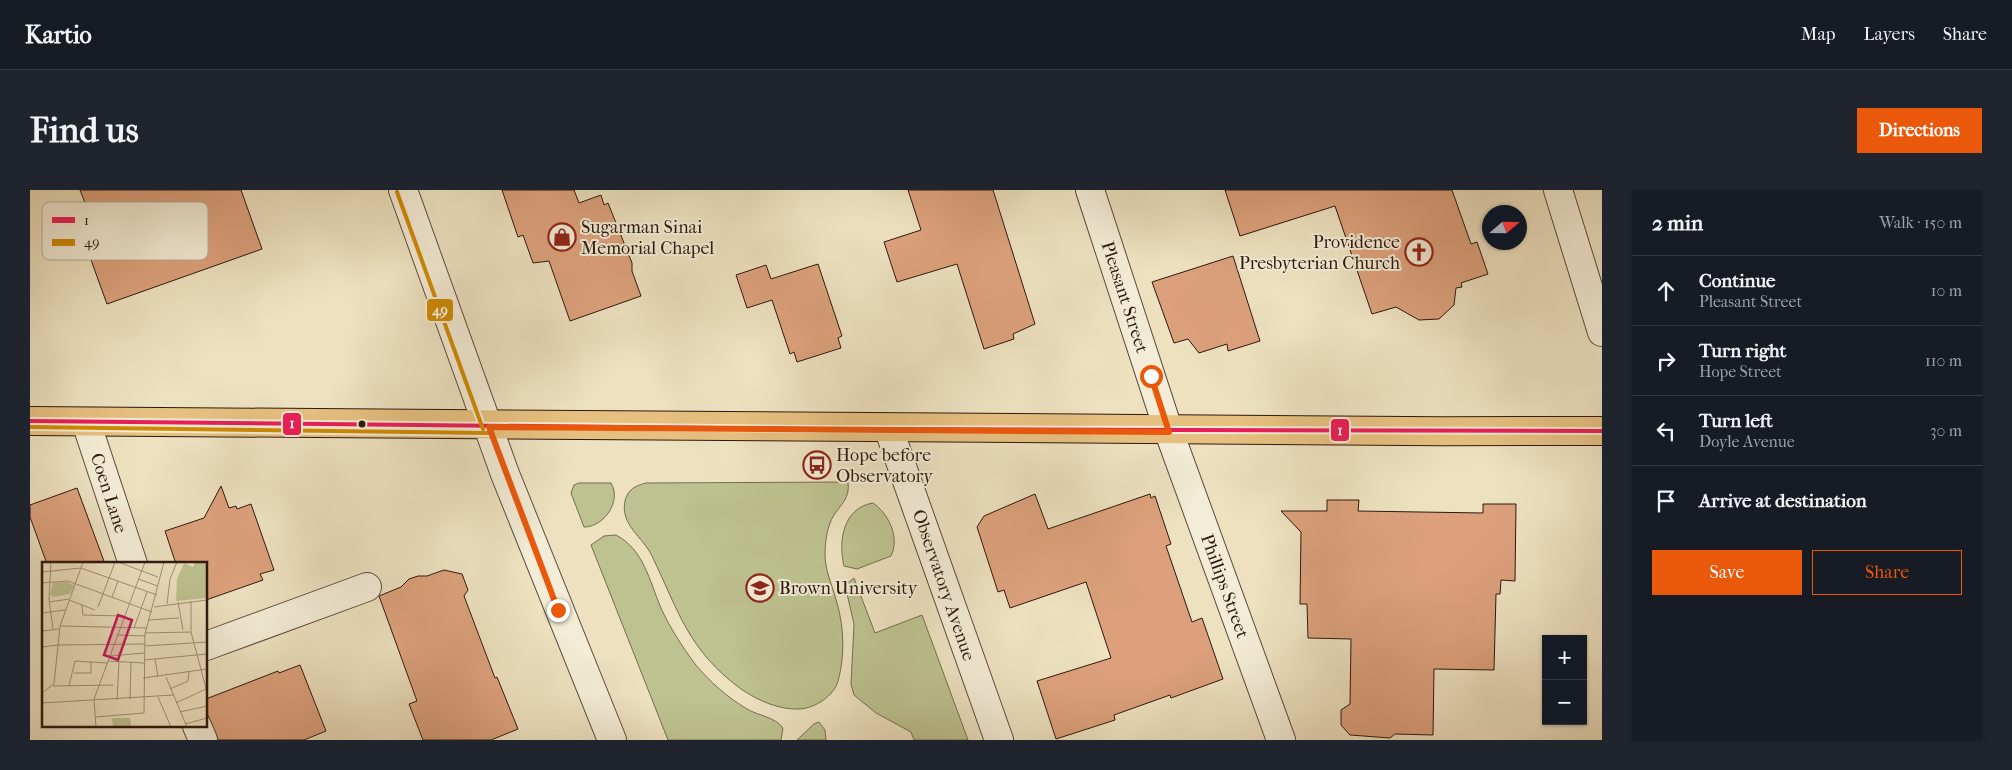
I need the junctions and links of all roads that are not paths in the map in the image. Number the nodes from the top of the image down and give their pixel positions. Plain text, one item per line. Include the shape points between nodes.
1 (403, 190) edge
2 (1090, 190) edge
3 (1558, 190) edge
4 (1602, 332) edge
5 (30, 421) edge
6 (86, 422) junction
7 (489, 427) junction
8 (889, 430) junction
9 (1602, 431) edge
10 (1169, 432) junction
11 (132, 562) edge
12 (367, 587) dead end
13 (208, 645) edge
14 (198, 728) edge
15 (203, 740) edge
16 (612, 740) edge
17 (999, 740) edge
18 (1281, 740) edge

1 - 7 street
2 - 10 street, Pleasant Street
3 - 4 street
5 - 6 main road
6 - 7 main road
6 - 11 street, Coen Lane
7 - 8 main road
7 - 16 street via 558,610
8 - 10 main road
8 - 17 street, Observatory Avenue
9 - 10 main road
10 - 18 street, Phillips Street
12 - 13 street
14 - 15 street

